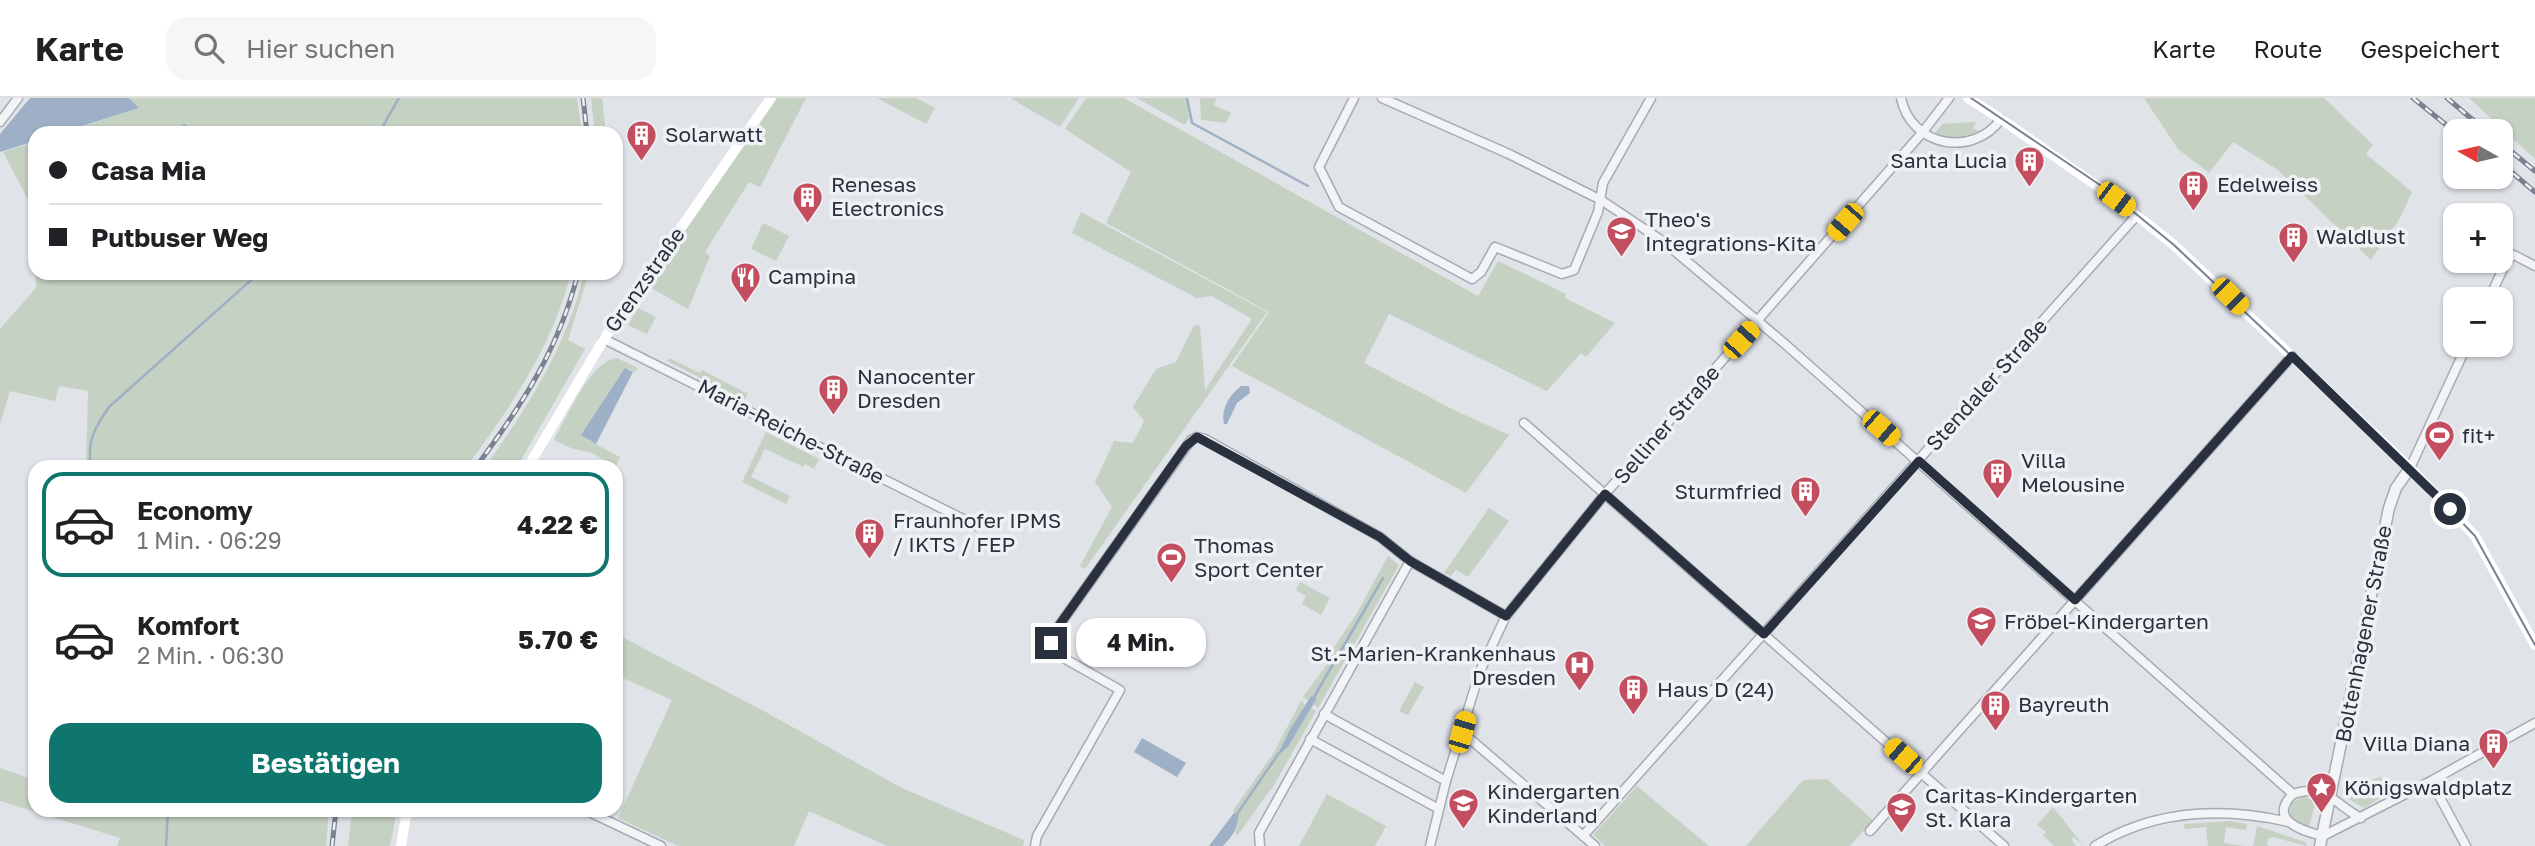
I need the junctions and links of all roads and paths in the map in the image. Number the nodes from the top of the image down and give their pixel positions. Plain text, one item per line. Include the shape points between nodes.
1 (18, 98) edge
2 (771, 98) edge
3 (1354, 98) edge
4 (1382, 98) edge
5 (1651, 98) edge
6 (1900, 98) edge
7 (1949, 98) edge
8 (1968, 98) edge
9 (2001, 119) junction
10 (0, 122) edge
11 (1924, 131) junction
12 (1601, 200) junction
13 (2137, 215) junction
14 (2535, 266) edge
15 (2495, 287) edge
16 (1758, 321) junction
17 (604, 339) junction
18 (2292, 356) junction
19 (2462, 357) edge
20 (1524, 422) dead end
21 (532, 460) edge
22 (1919, 461) junction
23 (2410, 468) junction
24 (1605, 494) junction
25 (977, 526) dead end
26 (1410, 561) junction
27 (2075, 600) junction
28 (1506, 616) junction
29 (1764, 634) junction
30 (2535, 645) edge
31 (1324, 714) junction
32 (2535, 723) edge
33 (1462, 732) junction
34 (1310, 739) junction
35 (1921, 772) junction
36 (1446, 780) junction
37 (2431, 781) junction
38 (2293, 794) junction
39 (2332, 796) junction
40 (1439, 809) junction
41 (406, 817) edge
42 (600, 817) edge
43 (2361, 818) junction
44 (2289, 822) junction
45 (1870, 831) dead end
46 (1583, 836) junction
47 (2321, 841) edge
48 (401, 846) edge
49 (661, 846) edge
50 (1035, 846) edge
51 (1260, 846) edge
52 (1430, 846) edge
53 (1595, 846) edge
54 (2004, 846) edge
55 (2095, 846) edge
56 (2466, 846) edge

1 - 10 street
2 - 17 main road, Grenzstraße
3 - 12 street via 1319,167 1339,207 1472,279 1495,247 1562,274 1574,270
4 - 12 street
5 - 12 street via 1603,183
6 - 11 street via 1907,115
7 - 11 street
8 - 9 main road
9 - 11 street via 1987,134 1969,141 1941,141
9 - 13 main road
11 - 16 street, Selliner Straße
12 - 16 street via 1664,242
13 - 18 main road
13 - 22 street, Stendaler Straße
14 - 15 street via 2514,255
16 - 22 street
16 - 24 street, Selliner Straße
17 - 21 main road, Grenzstraße
17 - 25 street, Maria-Reiche-Straße
18 - 23 main road
18 - 27 street
19 - 23 street
20 - 24 street
22 - 27 street
22 - 29 street, Stendaler Straße
23 - 30 main road via 2475,536
23 - 39 street, Boltenhagener Straße via 2389,508
24 - 28 street, Selliner Straße
24 - 29 street
26 - 28 street
26 - 31 street
26 - 50 street via 1380,537 1205,439 1191,440 1053,634 1053,652 1120,690
27 - 35 street
27 - 38 street
28 - 33 street, Selliner Straße via 1480,671
29 - 35 street
29 - 46 street, Stendaler Straße
31 - 34 street
31 - 36 street
32 - 37 street
33 - 36 street, Selliner Straße
33 - 46 street
34 - 40 street
34 - 51 street via 1259,833
35 - 45 street
35 - 54 street
36 - 40 street, Selliner Straße
37 - 43 street
37 - 56 street
38 - 39 street via 2311,791
38 - 44 street via 2286,804
39 - 43 street
39 - 47 street, Boltenhagener Straße
40 - 52 street, Selliner Straße
41 - 48 main road
42 - 49 street
43 - 47 street
44 - 47 street
44 - 55 street via 2192,813 2118,832
46 - 53 street

